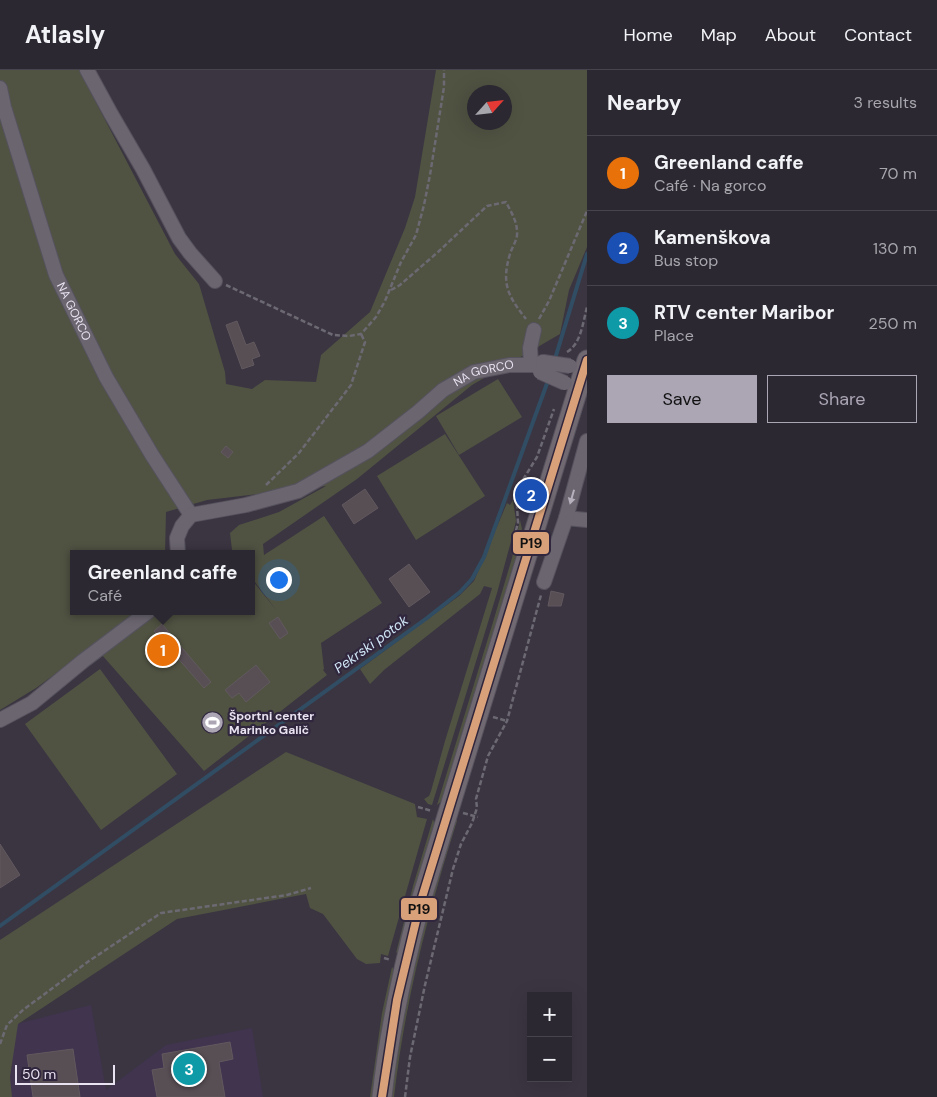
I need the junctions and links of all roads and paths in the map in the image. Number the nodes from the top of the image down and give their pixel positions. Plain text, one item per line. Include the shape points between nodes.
1 (86, 70) edge
2 (444, 70) edge
3 (0, 88) edge
4 (587, 211) edge
5 (215, 281) joint
6 (391, 290) junction
7 (587, 307) edge
8 (534, 330) junction
9 (360, 334) junction
10 (578, 363) edge
11 (537, 366) junction
12 (571, 386) junction
13 (555, 406) dead end
14 (587, 442) edge
15 (266, 486) dead end
16 (191, 515) junction
17 (566, 518) junction
18 (587, 520) edge
19 (513, 544) dead end
20 (178, 550) edge
21 (544, 582) joint
22 (144, 615) edge
23 (0, 720) edge
24 (311, 888) dead end
25 (0, 1044) edge
26 (382, 1097) edge
27 (405, 1097) edge

1 - 5 street via 180,238
2 - 6 path via 424,205 416,235
3 - 16 street, NA GORCO via 56,275 106,378
4 - 8 path
5 - 9 path via 333,335
6 - 8 path via 487,206 506,202 518,233 507,266 506,287 512,301
6 - 9 path via 376,317
7 - 10 path via 575,346 570,351
8 - 11 street via 530,348
9 - 15 path via 365,342 350,385 299,453
10 - 11 street, NA GORCO, bridge
10 - 12 main road
11 - 12 street, bridge
11 - 16 street, NA GORCO via 505,365 474,372 443,390 368,451 298,491
12 - 26 main road via 420,904 398,994
13 - 19 path via 537,457 522,482
14 -> 17 street
16 - 20 street via 177,538
17 - 18 street
17 - 21 street
21 - 27 path via 507,721 488,756 476,799 478,808 460,844 453,869 425,985
22 - 23 street via 32,703
24 - 25 path via 279,896 161,913 23,1010 7,1025

